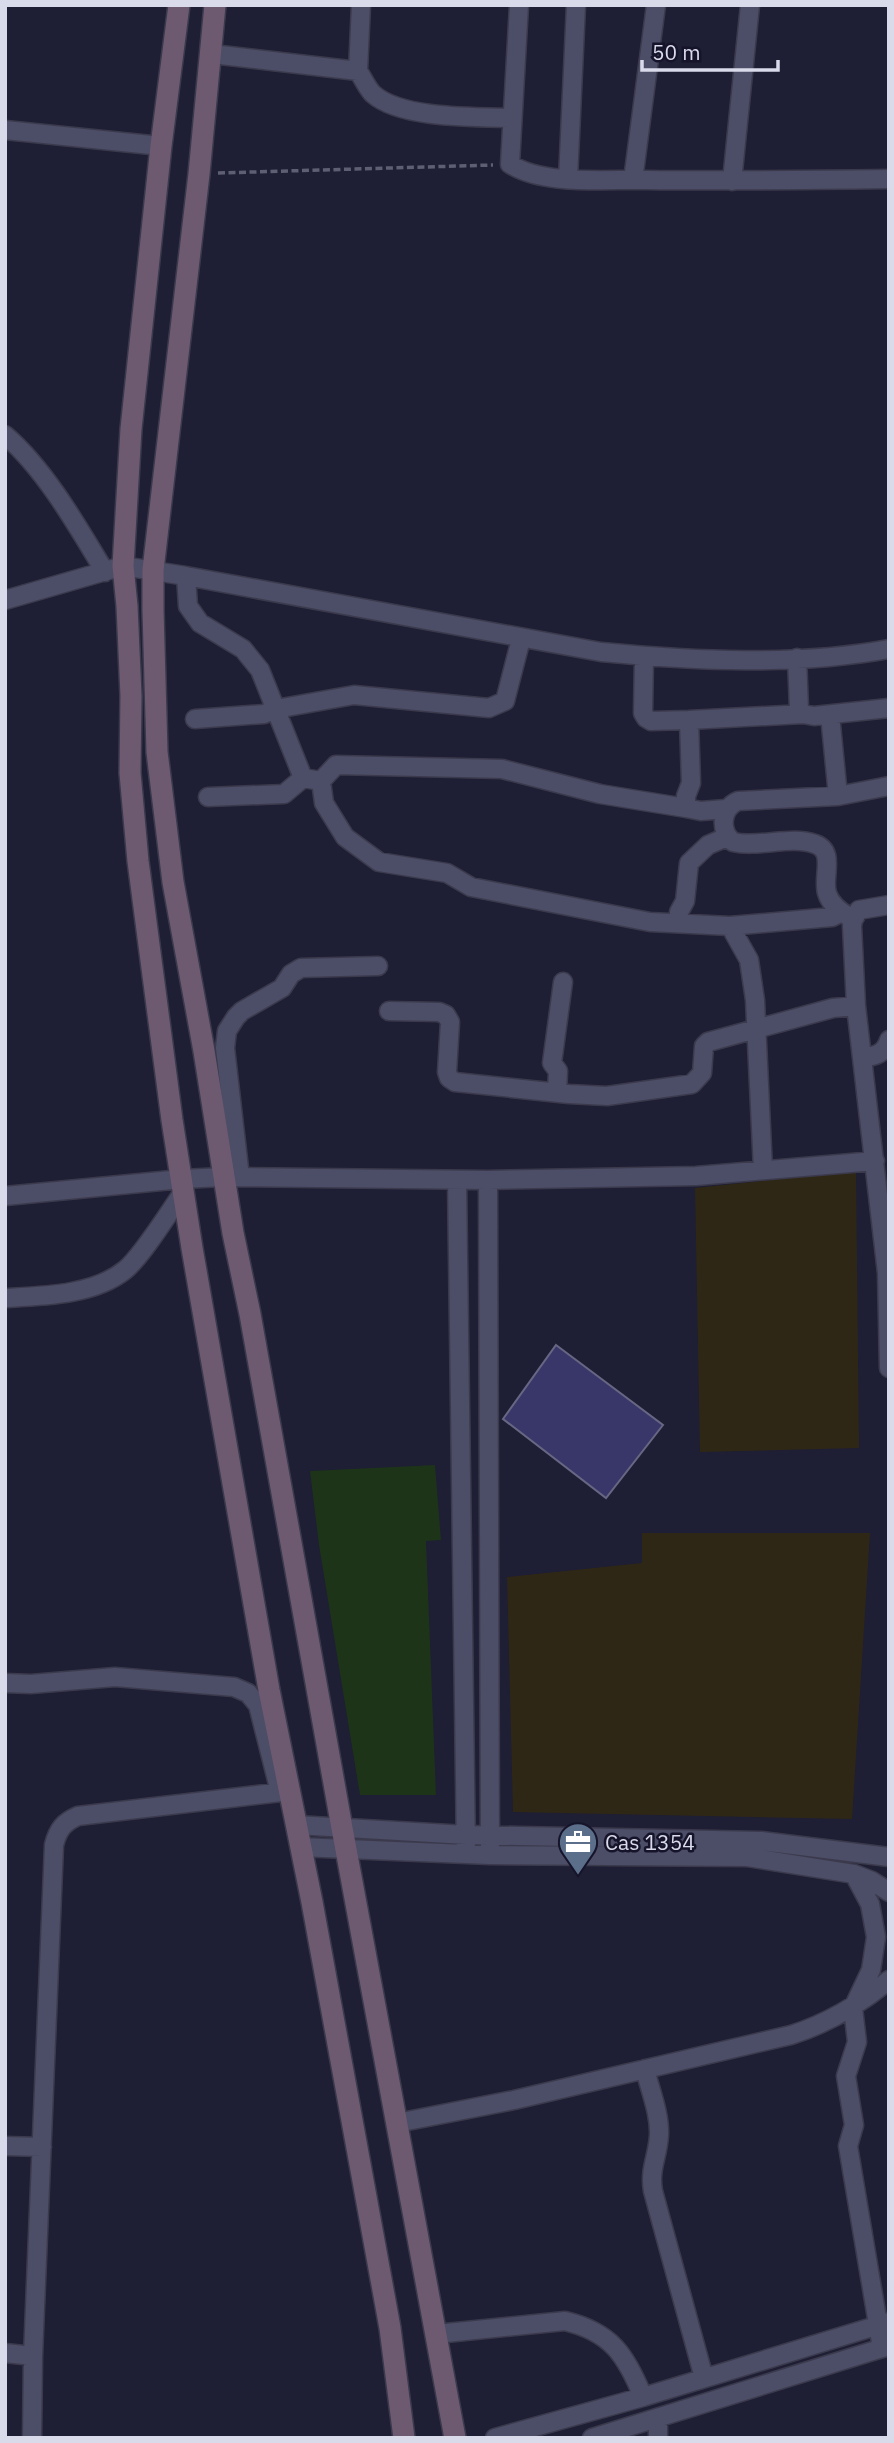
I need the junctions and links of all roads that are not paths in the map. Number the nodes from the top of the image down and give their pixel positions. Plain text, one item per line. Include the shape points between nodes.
1 (179, 5) edge
2 (215, 5) edge
3 (360, 5) edge
4 (519, 5) edge
5 (576, 5) edge
6 (656, 5) edge
7 (750, 5) edge
8 (212, 54) junction
9 (358, 71) junction
10 (512, 118) junction
11 (5, 130) edge
12 (161, 146) junction
13 (568, 179) junction
14 (889, 179) edge
15 (633, 180) junction
16 (732, 181) junction
17 (5, 435) edge
18 (114, 569) junction
19 (153, 570) junction
20 (186, 576) junction
21 (5, 600) edge
22 (522, 639) junction
23 (889, 649) edge
24 (644, 656) junction
25 (797, 659) junction
26 (889, 708) edge
27 (276, 709) junction
28 (803, 714) junction
29 (830, 715) junction
30 (195, 719) dead end
31 (689, 720) junction
32 (312, 780) junction
33 (889, 786) edge
34 (838, 796) junction
35 (208, 797) dead end
36 (686, 808) junction
37 (726, 809) junction
38 (727, 837) junction
39 (889, 905) edge
40 (847, 916) junction
41 (679, 922) junction
42 (730, 926) junction
43 (378, 966) dead end
44 (563, 982) dead end
45 (856, 1006) junction
46 (389, 1011) dead end
47 (755, 1029) junction
48 (889, 1041) edge
49 (862, 1058) junction
50 (557, 1093) junction
51 (875, 1161) junction
52 (763, 1170) junction
53 (232, 1177) junction
54 (457, 1180) junction
55 (488, 1180) junction
56 (183, 1185) junction
57 (5, 1196) edge
58 (5, 1298) edge
59 (889, 1368) edge
60 (5, 1683) edge
61 (285, 1791) junction
62 (296, 1825) junction
63 (342, 1828) junction
64 (466, 1835) junction
65 (489, 1836) junction
66 (300, 1847) junction
67 (346, 1850) junction
68 (466, 1854) junction
69 (490, 1855) junction
70 (889, 1857) edge
71 (854, 1874) junction
72 (889, 1892) edge
73 (889, 1980) edge
74 (853, 2007) junction
75 (645, 2069) junction
76 (397, 2123) junction
77 (5, 2146) edge
78 (42, 2147) junction
79 (883, 2323) edge
80 (436, 2334) junction
81 (885, 2347) edge
82 (5, 2353) edge
83 (33, 2356) junction
84 (704, 2378) junction
85 (643, 2397) junction
86 (658, 2418) junction
87 (32, 2438) edge
88 (404, 2438) edge
89 (455, 2438) edge
90 (495, 2438) edge
91 (592, 2438) edge
92 (658, 2438) edge

1 - 12 street
2 - 8 street
3 - 9 street
4 - 10 street
5 - 13 street
6 - 15 street
7 - 16 street
8 - 9 street
8 - 19 street
9 - 10 street via 371,92 384,102 438,116
10 - 13 street via 510,164 522,173
11 - 12 street
12 - 18 street
13 - 15 street
14 - 16 street
15 - 16 street
17 - 18 street
18 - 19 street
18 - 21 street
18 - 56 street via 127,606 130,773 138,860
19 - 20 street
19 - 53 street via 157,752 173,882
20 - 22 street
20 - 27 street via 188,606 200,623 243,649 260,670
22 - 24 street
22 - 27 street via 505,701 489,708 354,695
23 - 25 street
24 - 25 street
24 - 31 street via 646,718
25 - 28 street
26 - 29 street
27 - 30 street
27 - 32 street
28 - 29 street
28 - 31 street
29 - 34 street
31 - 36 street via 691,783
32 - 35 street via 284,794
32 - 36 street via 336,765 502,769 600,794
32 - 41 street via 345,837 379,862 447,873 471,887 650,922
33 - 34 street
34 - 37 street via 738,801
36 - 37 street
37 - 38 street
38 - 40 street via 742,844 805,842 821,847 827,855 827,894
38 - 41 street via 708,845 689,863
39 - 40 street via 864,907
40 - 42 street
40 - 45 street
41 - 42 street
42 - 47 street via 749,960
43 - 53 street via 301,968 282,988 242,1011 231,1024 225,1048
44 - 50 street via 552,1063 558,1071
45 - 47 street
45 - 49 street
46 - 50 street via 446,1015 450,1021 447,1072 454,1082
47 - 50 street via 708,1042 702,1073 692,1084 607,1096
47 - 52 street
48 - 49 street via 878,1055
49 - 51 street
51 - 52 street
51 - 59 street via 887,1273
52 - 55 street via 696,1176
53 - 54 street
53 - 56 street
53 - 63 street
54 - 55 street
54 - 64 street
55 - 65 street
56 - 57 street
56 - 58 street via 127,1268 111,1279 88,1288
56 - 61 street
60 - 61 street via 115,1677 234,1687 258,1704
61 - 62 street
61 - 78 street via 78,1816 65,1822 54,1844
62 - 63 street
62 - 66 street
63 - 64 street
63 - 67 street
64 - 65 street
64 - 68 street
65 - 69 street
65 - 70 street via 761,1841
66 - 67 street
66 - 88 street via 390,2328
67 - 68 street
67 - 76 street
68 - 69 street
69 - 71 street via 747,1857
71 - 72 street
71 - 74 street via 870,1904 876,1937 871,1970
73 - 74 street
74 - 75 street via 791,2035
74 - 79 street via 856,2042 846,2076 853,2119 848,2146
75 - 76 street
75 - 84 street via 659,2128 651,2169 653,2191
76 - 80 street
77 - 78 street
78 - 83 street
79 - 81 street
79 - 84 street
80 - 85 street via 565,2321 580,2324 615,2346 631,2367
80 - 89 street
81 - 86 street
82 - 83 street
83 - 87 street
84 - 85 street
85 - 90 street
86 - 91 street
86 - 92 street

